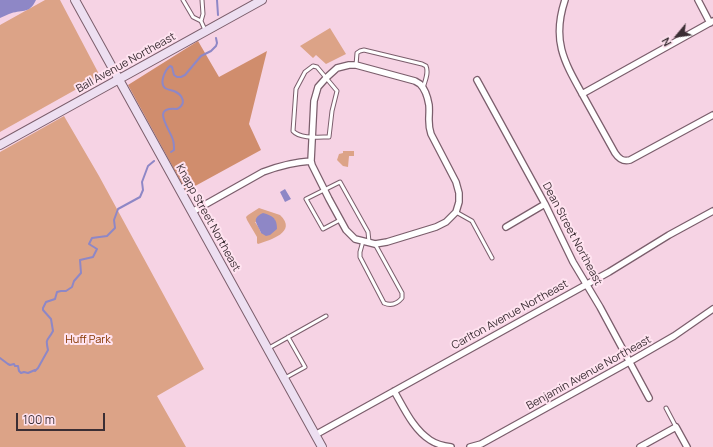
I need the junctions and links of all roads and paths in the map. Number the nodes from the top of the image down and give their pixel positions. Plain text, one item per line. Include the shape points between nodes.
1 (75, 0) edge
2 (184, 0) edge
3 (202, 0) edge
4 (262, 0) edge
5 (565, 0) edge
6 (698, 0) edge
7 (201, 21) junction
8 (712, 22) edge
9 (206, 31) junction
10 (356, 65) junction
11 (326, 78) junction
12 (119, 79) junction
13 (477, 80) dead end
14 (423, 89) junction
15 (582, 94) junction
16 (713, 115) edge
17 (312, 137) junction
18 (0, 145) edge
19 (311, 161) junction
20 (324, 190) junction
21 (545, 204) junction
22 (713, 211) edge
23 (192, 212) junction
24 (456, 212) junction
25 (340, 220) junction
26 (506, 227) dead end
27 (366, 241) junction
28 (375, 244) junction
29 (492, 258) dead end
30 (586, 284) junction
31 (713, 309) edge
32 (326, 316) dead end
33 (288, 337) junction
34 (267, 348) junction
35 (629, 362) junction
36 (284, 378) junction
37 (394, 391) junction
38 (649, 398) dead end
39 (666, 408) dead end
40 (676, 427) junction
41 (315, 435) junction
42 (322, 447) edge
43 (451, 447) edge
44 (470, 447) edge
45 (640, 447) edge
46 (687, 447) edge

1 - 12 main road, Knapp Street Northeast
2 - 7 lane via 193,18
3 - 7 lane
4 - 9 main road, Ball Avenue Northeast
5 - 15 street via 559,24 560,45 568,70
6 - 8 street
7 - 9 lane
8 - 15 street
9 - 12 main road, Ball Avenue Northeast
10 - 11 street via 337,68
10 - 14 street via 415,81
10 - 14 lane via 357,53 364,50 422,64 426,66 427,74
11 - 17 street via 318,87 314,101
11 - 17 lane via 337,90 329,137
11 - 17 lane via 313,66 305,72 296,89 293,131 298,135
12 - 18 main road, Ball Avenue Northeast
12 - 23 main road, Knapp Street Northeast
13 - 21 street, Dean Street Northeast
14 - 24 street via 429,105 428,120 431,134 456,182 459,193
15 - 16 street via 615,154 626,161
17 - 19 street
19 - 20 street
19 - 23 street via 272,168
20 - 25 street
20 - 25 lane via 306,199 323,229
20 - 27 lane via 340,182 368,232
21 - 26 street
21 - 30 street, Dean Street Northeast
22 - 30 street, Carlton Avenue Northeast
23 - 34 main road, Knapp Street Northeast
24 - 28 street via 436,227
24 - 29 lane via 472,221
25 - 27 street via 355,239
27 - 28 street
27 - 28 lane via 360,257 384,303 392,305 402,298 402,293
30 - 35 street, Dean Street Northeast
30 - 37 street, Carlton Avenue Northeast
31 - 35 street, Benjamin Avenue Northeast via 674,336
32 - 33 lane
33 - 34 lane
33 - 36 lane via 305,367
34 - 36 main road, Knapp Street Northeast
35 - 38 street, Dean Street Northeast
35 - 44 street, Benjamin Avenue Northeast via 481,444
36 - 41 main road, Knapp Street Northeast
37 - 41 street, Carlton Avenue Northeast
37 - 43 street via 419,431 431,441
39 - 40 lane
40 - 45 street
40 - 46 street
41 - 42 main road, Knapp Street Northeast

